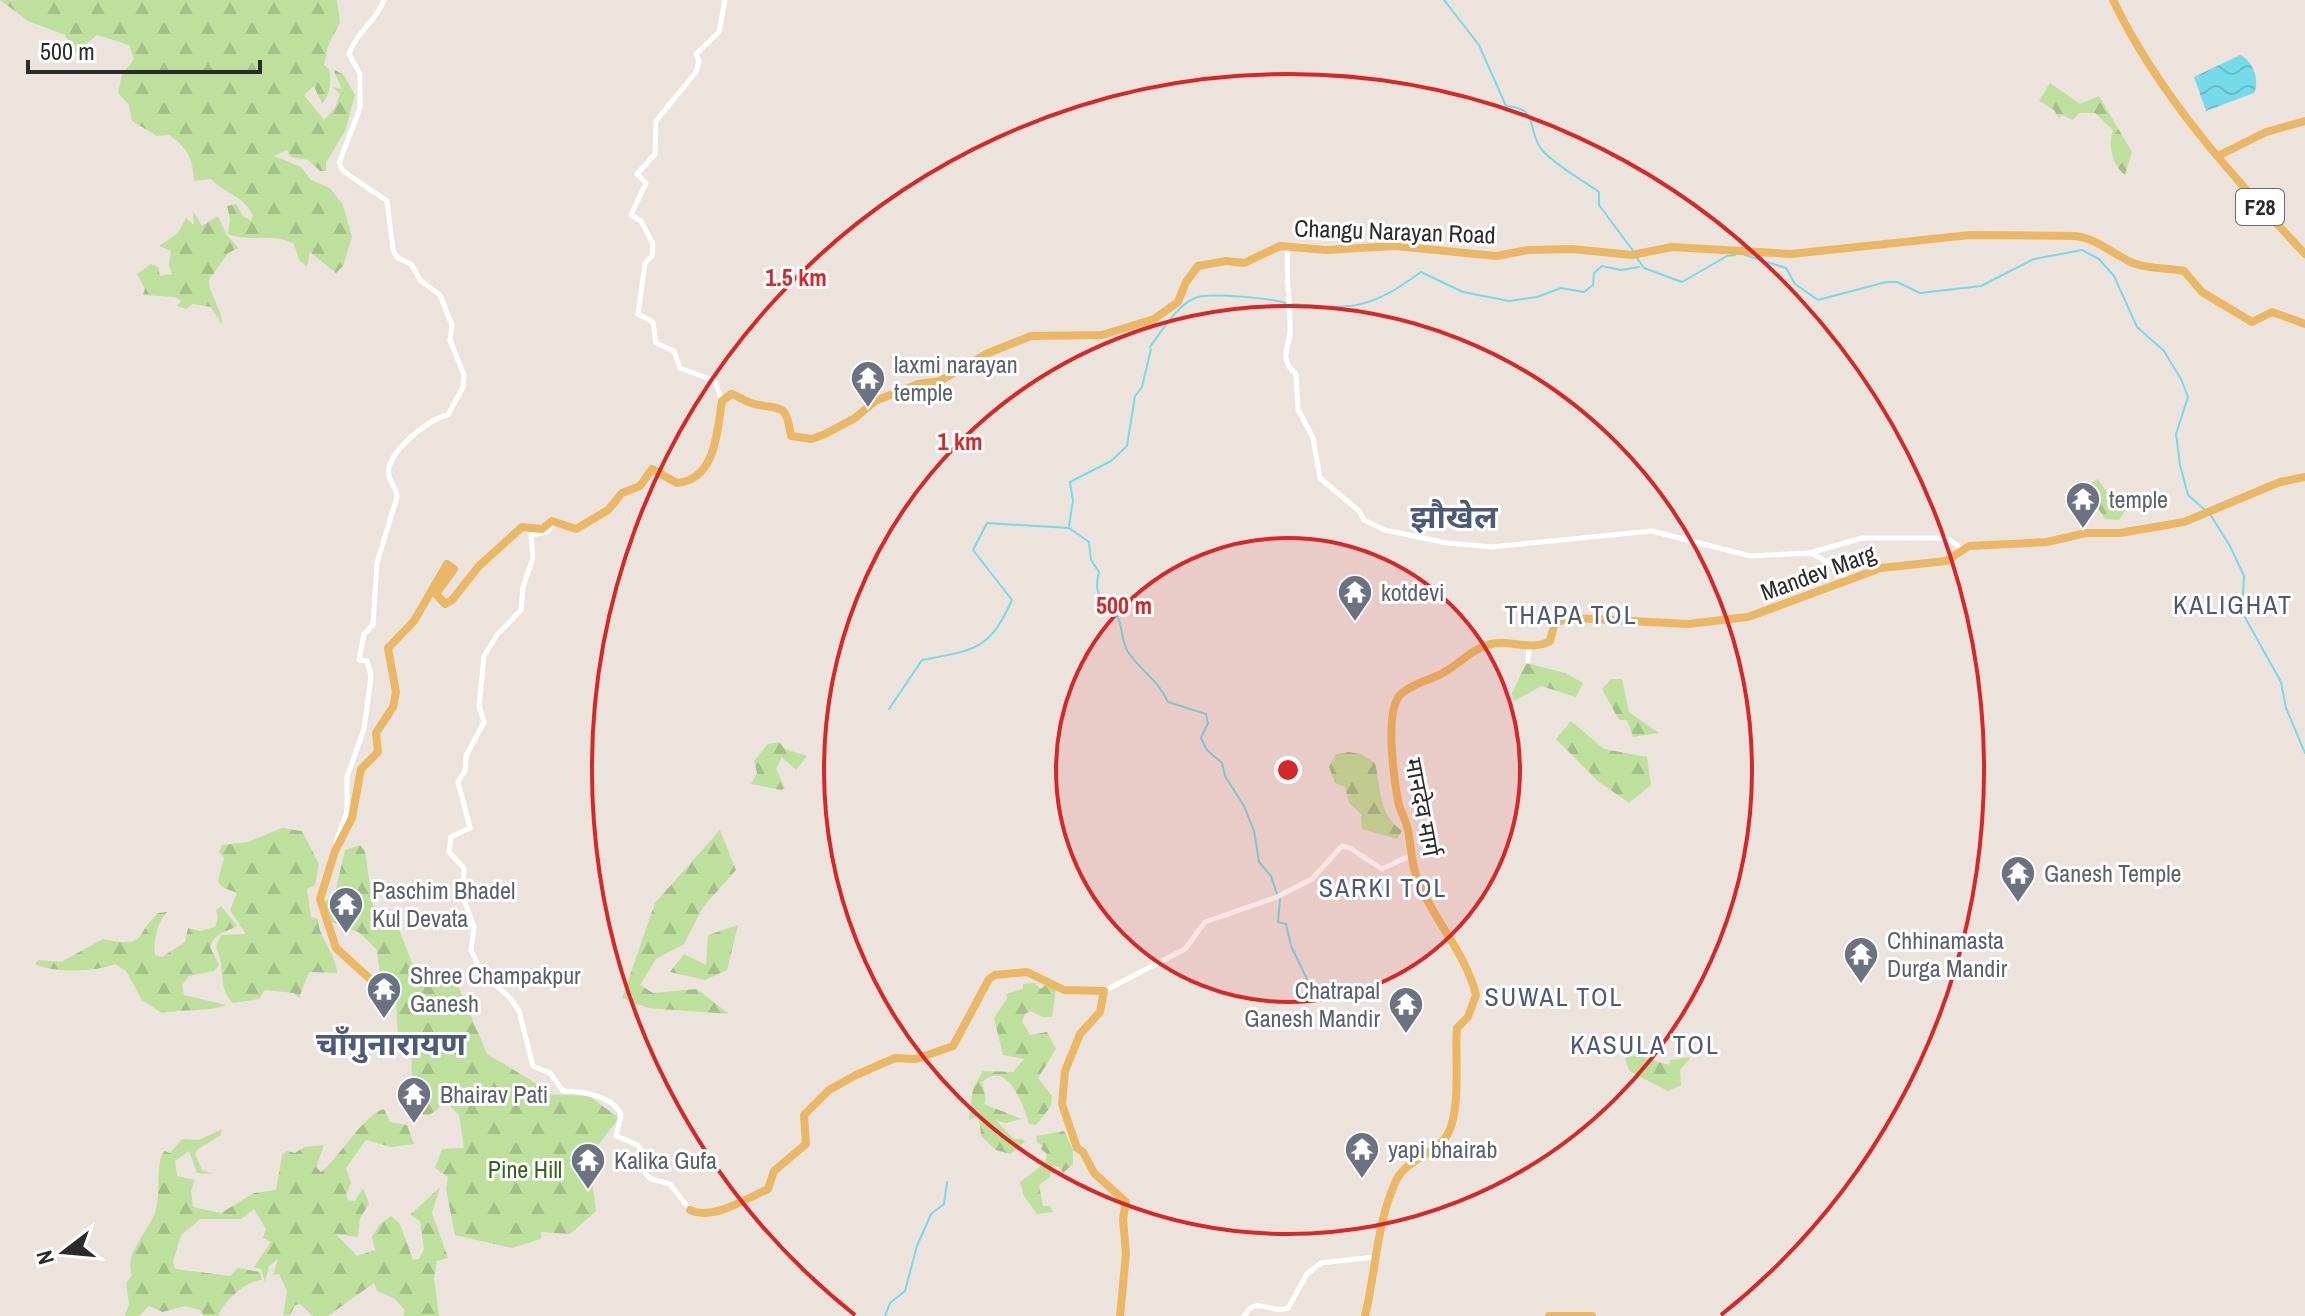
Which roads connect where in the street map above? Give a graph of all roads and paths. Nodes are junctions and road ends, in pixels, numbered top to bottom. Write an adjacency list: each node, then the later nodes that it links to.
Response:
1 (384, 0): 17 (street)
2 (725, 0): 9 (street)
3 (2113, 0): 5 (main road, F28)
4 (2305, 121): 5 (main road)
5 (2218, 156): 7 (main road, F28)
6 (1288, 246): 8 (main road, Changu Narayan Road); 9 (main road, Changu Narayan Road); 13 (street)
7 (2305, 254)
8 (2305, 324)
9 (722, 401): 11 (main road)
10 (2305, 477): 12 (main road, Mandev Marg)
11 (554, 522): 17 (main road); 21 (street)
12 (1961, 548): 13 (street); 14 (main road, Mandev Marg)
13 (1810, 553): 14 (street)
14 (1849, 580): 15 (main road, Mandev Marg)
15 (1529, 648): 16 (street); 18 (main road, मानदेव मार्ग)
16 (1528, 661)
17 (335, 851): 19 (main road)
18 (1409, 856): 20 (street); 22 (main road, मानदेव मार्ग)
19 (370, 979)
20 (1104, 991): 21 (main road); 23 (main road)
21 (690, 1210)
22 (1374, 1257): 24 (street); 25 (main road, मानदेव मार्ग)
23 (1120, 1316)
24 (1244, 1316)
25 (1365, 1316)
26 (1549, 1316): 27 (main road)
27 (1592, 1316)

